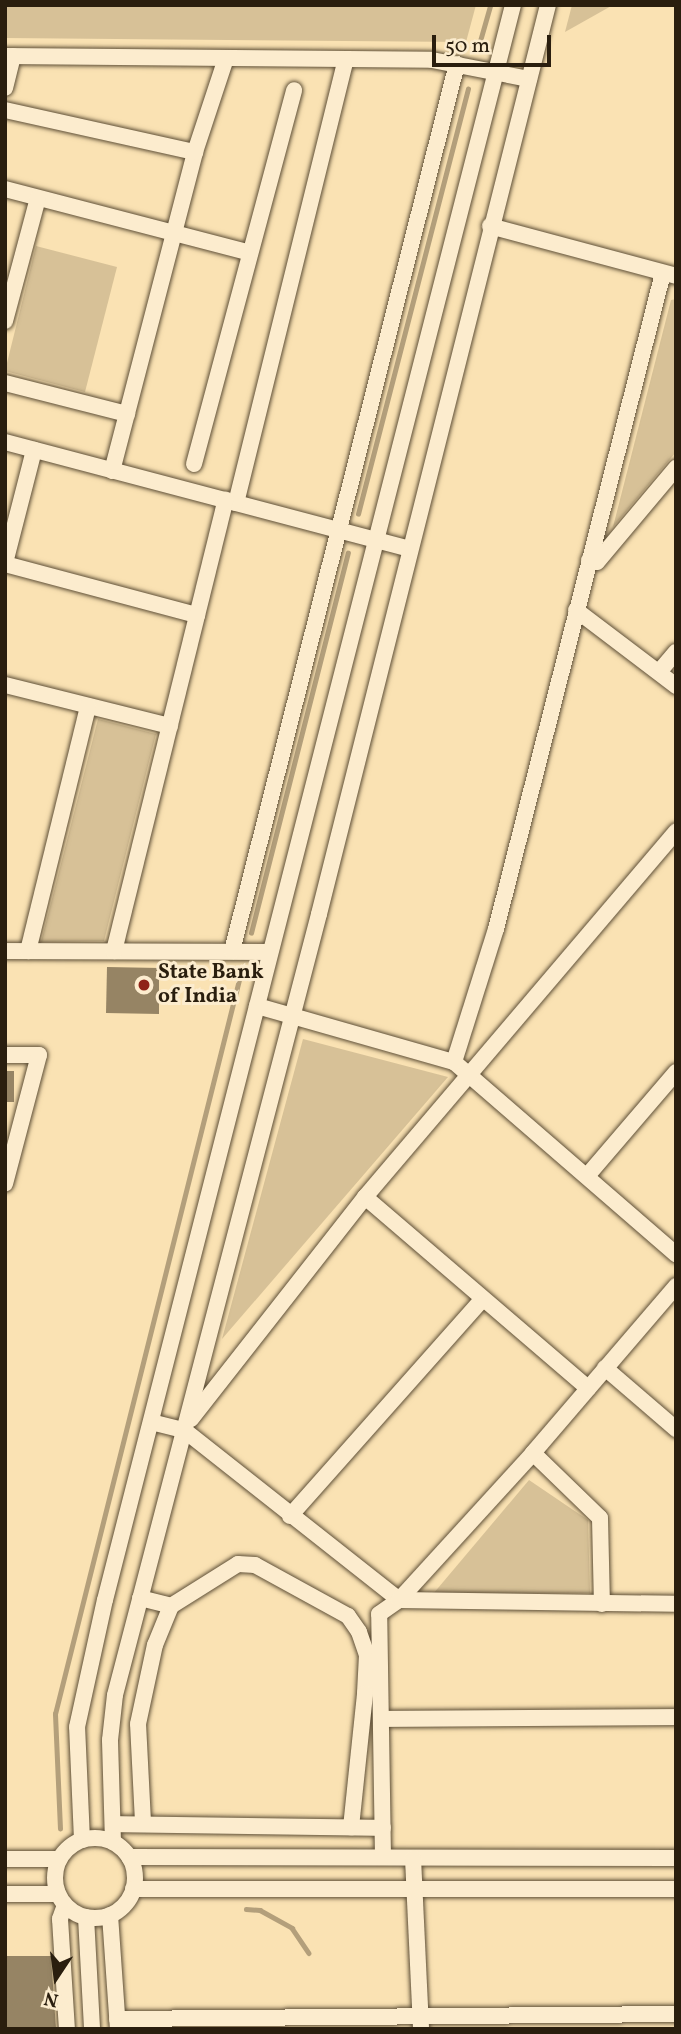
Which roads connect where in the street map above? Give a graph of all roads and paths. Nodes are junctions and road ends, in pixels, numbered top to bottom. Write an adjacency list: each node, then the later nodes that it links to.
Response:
1 (513, 5): 7 (street)
2 (548, 5): 8 (street)
3 (9, 56): 4 (street); 9 (street)
4 (226, 58): 5 (street); 12 (street)
5 (346, 60): 6 (street); 27 (street)
6 (457, 64): 7 (street); 28 (street)
7 (496, 70): 8 (street); 29 (street)
8 (529, 79): 15 (street)
9 (5, 88)
10 (294, 90): 17 (street)
11 (5, 110): 12 (street)
12 (195, 152): 16 (street)
13 (5, 189): 14 (street)
14 (38, 198): 16 (street); 19 (street)
15 (490, 226): 18 (street); 30 (street)
16 (174, 233): 17 (street); 21 (street)
17 (250, 253): 24 (street)
18 (670, 274): 31 (street)
19 (5, 321)
20 (5, 383): 21 (street)
21 (127, 414): 26 (street)
22 (5, 442): 23 (street)
23 (34, 450): 26 (street); 32 (street)
24 (194, 464)
25 (676, 468): 31 (street)
26 (112, 471): 27 (street)
27 (231, 502): 28 (street); 34 (street)
28 (337, 530): 29 (street); 45 (street)
29 (376, 540): 30 (street); 46 (street)
30 (410, 549): 48 (street)
31 (589, 560): 33 (street)
32 (5, 564): 34 (street)
33 (576, 610): 36 (street); 50 (street)
34 (197, 615): 40 (street)
35 (676, 652): 36 (street)
36 (659, 672): 38 (street)
37 (5, 685): 39 (street)
38 (676, 686)
39 (88, 706): 40 (street); 43 (street)
40 (170, 726): 44 (street)
41 (676, 832): 52 (street)
42 (5, 951): 43 (street)
43 (28, 951): 44 (street)
44 (114, 951): 45 (street)
45 (232, 951): 46 (street)
46 (270, 951): 47 (street)
47 (257, 1006): 48 (street); 62 (street)
48 (292, 1015): 50 (street); 64 (street)
49 (5, 1055): 53 (street)
50 (454, 1062): 52 (street)
51 (676, 1072): 54 (street)
52 (470, 1075): 54 (street); 56 (street)
53 (10, 1148): 55 (street)
54 (587, 1176): 57 (street)
55 (5, 1184)
56 (365, 1198): 59 (street); 64 (street)
57 (676, 1254)
58 (676, 1286): 60 (street)
59 (483, 1299): 61 (street); 66 (street)
60 (606, 1368): 61 (street); 63 (street)
61 (588, 1388): 65 (street)
62 (151, 1422): 64 (street); 78 (street)
63 (676, 1429)
64 (184, 1430): 66 (street); 67 (street)
65 (533, 1453): 68 (street); 69 (street)
66 (290, 1516): 68 (street)
67 (140, 1598): 71 (street); 75 (street)
68 (399, 1600): 69 (street); 73 (street)
69 (601, 1604): 70 (street)
70 (676, 1604)
71 (171, 1606): 74 (street); 76 (street)
72 (676, 1717): 73 (street)
73 (381, 1719): 77 (street)
74 (143, 1822): 75 (street); 76 (street)
75 (113, 1824): 79 (street)
76 (351, 1828): 77 (street)
77 (383, 1828): 81 (street)
78 (82, 1840): 79 (street); 85 (street)
79 (113, 1842): 80 (street)
80 (129, 1857): 81 (street); 86 (street)
81 (383, 1857): 82 (street)
82 (413, 1858): 83 (street); 87 (street)
83 (676, 1858)
84 (5, 1859): 85 (street)
85 (58, 1859): 90 (street)
86 (133, 1889): 87 (street); 91 (street)
87 (414, 1889): 88 (street); 95 (street)
88 (676, 1889)
89 (5, 1894): 90 (street)
90 (62, 1900): 92 (street); 98 (street)
91 (110, 1915): 92 (street); 96 (street)
92 (86, 1917): 99 (street)
93 (676, 2014): 94 (street)
94 (607, 2022): 95 (street)
95 (420, 2023): 97 (street)
96 (117, 2024): 97 (street)
97 (230, 2024)
98 (67, 2029)
99 (92, 2029)

